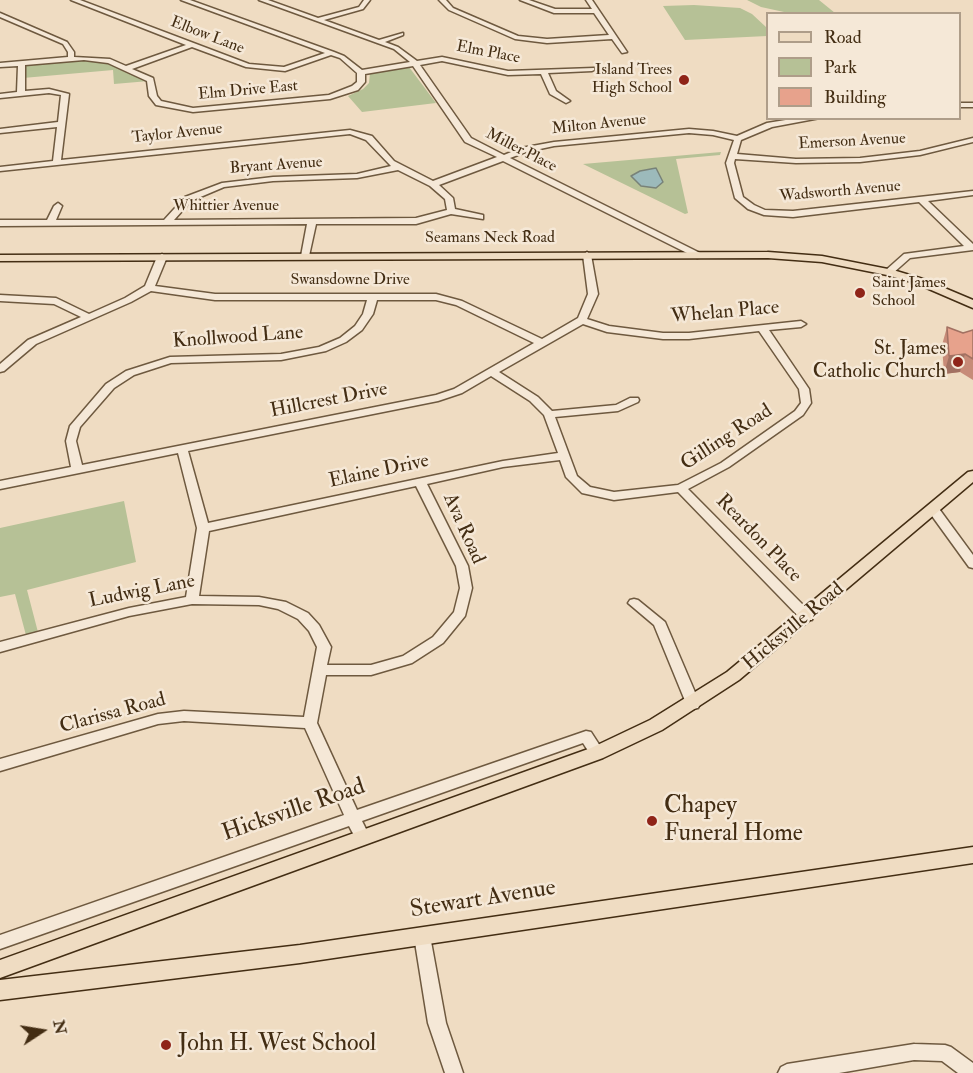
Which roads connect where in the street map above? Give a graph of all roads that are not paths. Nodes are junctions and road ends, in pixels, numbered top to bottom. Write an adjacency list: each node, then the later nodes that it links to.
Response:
1 (74, 0): 14 (street, Elbow Lane)
2 (184, 0): 16 (street)
3 (262, 0): 10 (street, Miller Place)
4 (367, 0): 10 (street)
5 (442, 0): 12 (street)
6 (523, 0): 8 (street)
7 (589, 0): 8 (street)
8 (596, 11): 12 (street)
9 (0, 15): 17 (street)
10 (319, 19): 13 (street, Miller Place)
11 (401, 34): 13 (street)
12 (614, 37): 15 (street)
13 (381, 41): 19 (street, Miller Place)
14 (192, 45): 16 (street, Elbow Lane); 21 (street)
15 (624, 52)
16 (332, 53): 23 (street)
17 (70, 59): 18 (street, Elm Drive East); 21 (street, Elm Drive East)
18 (22, 63): 20 (street, Elm Drive East); 25 (street)
19 (415, 63): 23 (street, Elm Place); 24 (street, Elm Place); 34 (street, Miller Place)
20 (0, 65)
21 (128, 68): 23 (street, Elm Drive East)
22 (592, 69): 24 (street, Elm Place)
23 (361, 72)
24 (544, 73): 27 (street)
25 (21, 94): 26 (street); 29 (street)
26 (0, 96)
27 (567, 101)
28 (804, 120): 31 (street)
29 (63, 124): 30 (street); 35 (street)
30 (0, 131)
31 (738, 139): 33 (street); 34 (street, Milton Avenue)
32 (973, 140): 33 (street, Emerson Avenue)
33 (731, 156): 40 (street, Wadsworth Avenue)
34 (502, 158): 38 (street, Milton Avenue); 50 (street, Miller Place)
35 (57, 162): 36 (street, Taylor Avenue); 37 (street, Taylor Avenue)
36 (400, 167): 38 (street); 46 (street, Bryant Avenue)
37 (0, 169)
38 (433, 184): 42 (street)
39 (973, 193): 40 (street, Wadsworth Avenue)
40 (922, 200): 48 (street)
41 (58, 206): 45 (street)
42 (451, 211): 43 (street); 44 (street, Whittier Avenue)
43 (480, 217)
44 (312, 221): 46 (street, Whittier Avenue); 51 (street)
45 (51, 222): 46 (street, Whittier Avenue); 47 (street, Whittier Avenue)
46 (167, 222)
47 (0, 223)
48 (972, 247): 54 (street)
49 (587, 255): 50 (main road, Seamans Neck Road); 51 (main road, Seamans Neck Road); 60 (street)
50 (697, 255): 54 (main road, Seamans Neck Road)
51 (305, 256): 52 (main road, Seamans Neck Road)
52 (162, 257): 53 (main road, Seamans Neck Road); 55 (street)
53 (0, 258)
54 (889, 272): 58 (main road, Seamans Neck Road)
55 (149, 288): 56 (street, Swansdowne Drive); 59 (street)
56 (373, 296): 63 (street, Swansdowne Drive); 70 (street, Knollwood Lane)
57 (0, 298): 59 (street)
58 (973, 304)
59 (88, 317): 64 (street)
60 (582, 320): 62 (street, Whelan Place); 63 (street, Hillcrest Drive)
61 (801, 324): 62 (street, Whelan Place)
62 (762, 328): 74 (street, Gilling Road)
63 (542, 343): 65 (street, Hillcrest Drive)
64 (0, 369)
65 (493, 373): 67 (street); 68 (street, Hillcrest Drive)
66 (634, 400): 67 (street)
67 (549, 414): 69 (street, Gilling Road)
68 (182, 449): 70 (street, Hillcrest Drive); 76 (street)
69 (563, 456): 72 (street, Elaine Drive); 74 (street, Gilling Road)
70 (77, 470): 73 (street, Hillcrest Drive)
71 (973, 475): 75 (main road, Hicksville Road)
72 (420, 482): 76 (street, Elaine Drive); 82 (street, Ava Road)
73 (0, 484)
74 (681, 488): 80 (street, Reardon Place)
75 (933, 509): 77 (street); 80 (main road, Hicksville Road)
76 (203, 528): 78 (street)
77 (973, 564)
78 (192, 600): 81 (street, Ludwig Lane); 82 (street, Ludwig Lane)
79 (634, 603): 83 (street)
80 (807, 617): 83 (main road, Hicksville Road)
81 (0, 647)
82 (320, 670): 84 (street, Ludwig Lane)
83 (693, 704): 85 (main road, Hicksville Road)
84 (310, 723): 86 (street, Clarissa Road); 87 (street)
85 (597, 753): 87 (street, Hicksville Road); 88 (main road, Hicksville Road)
86 (0, 765)
87 (352, 818): 88 (street); 91 (street, Hicksville Road)
88 (362, 837): 92 (main road, Hicksville Road)
89 (973, 855): 90 (main road, Stewart Avenue)
90 (422, 936): 93 (main road, Stewart Avenue); 95 (street)
91 (0, 942)
92 (0, 969)
93 (0, 990)
94 (966, 1067): 96 (street)
95 (454, 1073)
96 (787, 1073)

